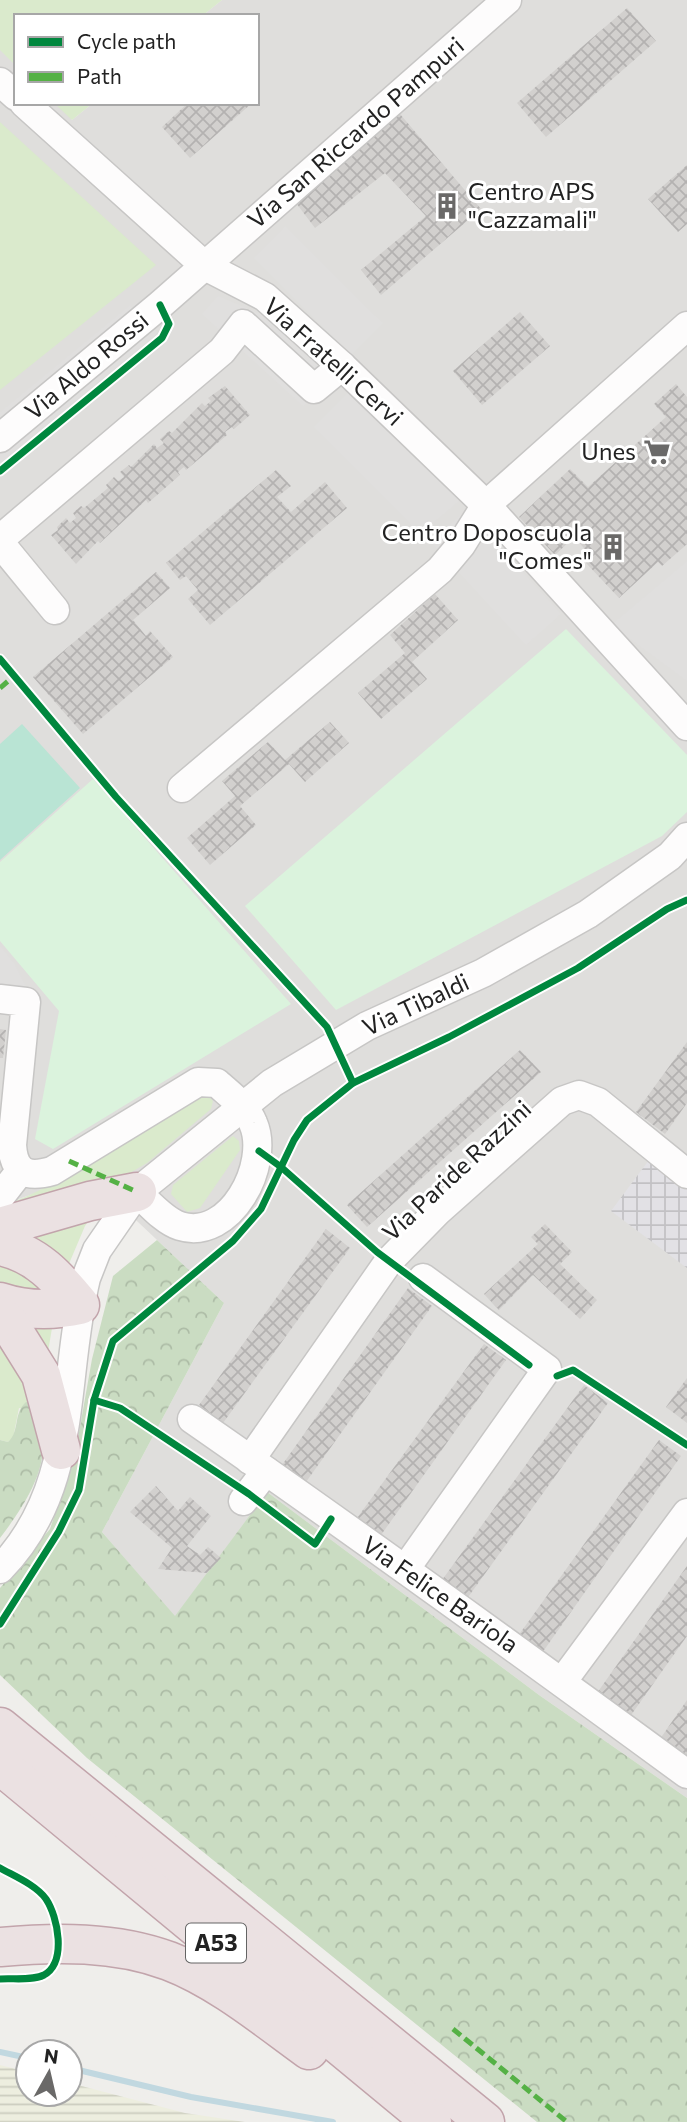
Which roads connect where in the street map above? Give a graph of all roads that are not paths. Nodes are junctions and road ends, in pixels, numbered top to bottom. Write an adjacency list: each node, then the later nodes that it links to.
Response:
1 (507, 0): 5 (street, Via San Riccardo Pampuri)
2 (0, 82): 3 (street)
3 (14, 94)
4 (26, 105): 5 (street, Via Fratelli Cervi)
5 (205, 266): 7 (street, Via Fratelli Cervi); 8 (street, Via Aldo Rossi)
6 (687, 326): 9 (street)
7 (342, 366): 9 (street, Via Fratelli Cervi); 10 (street)
8 (0, 438)
9 (486, 505): 12 (street, Via Fratelli Cervi); 15 (street)
10 (0, 541): 11 (street)
11 (55, 610)
12 (618, 648): 13 (street, Via Fratelli Cervi); 14 (street, Via Fratelli Cervi)
13 (687, 701)
14 (687, 726)
15 (182, 788)
16 (682, 848): 18 (street, Via Tibaldi)
17 (0, 999): 19 (street)
18 (242, 1106): 19 (street); 21 (street, Via Tibaldi); 21 (street)
19 (21, 1170): 22 (street)
20 (687, 1174): 31 (street, Via Paride Razzini)
21 (137, 1192): 23 (highway); 27 (street, Via Tibaldi)
22 (0, 1197)
23 (0, 1227)
24 (0, 1246): 27 (highway)
25 (423, 1278): 34 (street)
26 (0, 1302): 27 (highway)
27 (80, 1305): 30 (street, Via Tibaldi)
28 (0, 1315): 30 (highway)
29 (192, 1419): 31 (street, Via Felice Bariola)
30 (61, 1450): 35 (street, Via Tibaldi)
31 (258, 1465): 32 (street, Via Paride Razzini); 34 (street, Via Felice Bariola)
32 (243, 1501)
33 (687, 1513): 36 (street)
34 (406, 1568): 36 (street, Via Felice Bariola)
35 (0, 1569)
36 (562, 1682): 41 (street, Via Felice Bariola)
37 (0, 1712): 40 (highway)
38 (0, 1727): 40 (highway, A53)
39 (0, 1765): 44 (highway, A53)
40 (61, 1773): 45 (highway, A53)
41 (687, 1774)
42 (0, 1947): 43 (highway)
43 (412, 2122)
44 (432, 2122)
45 (485, 2122)

